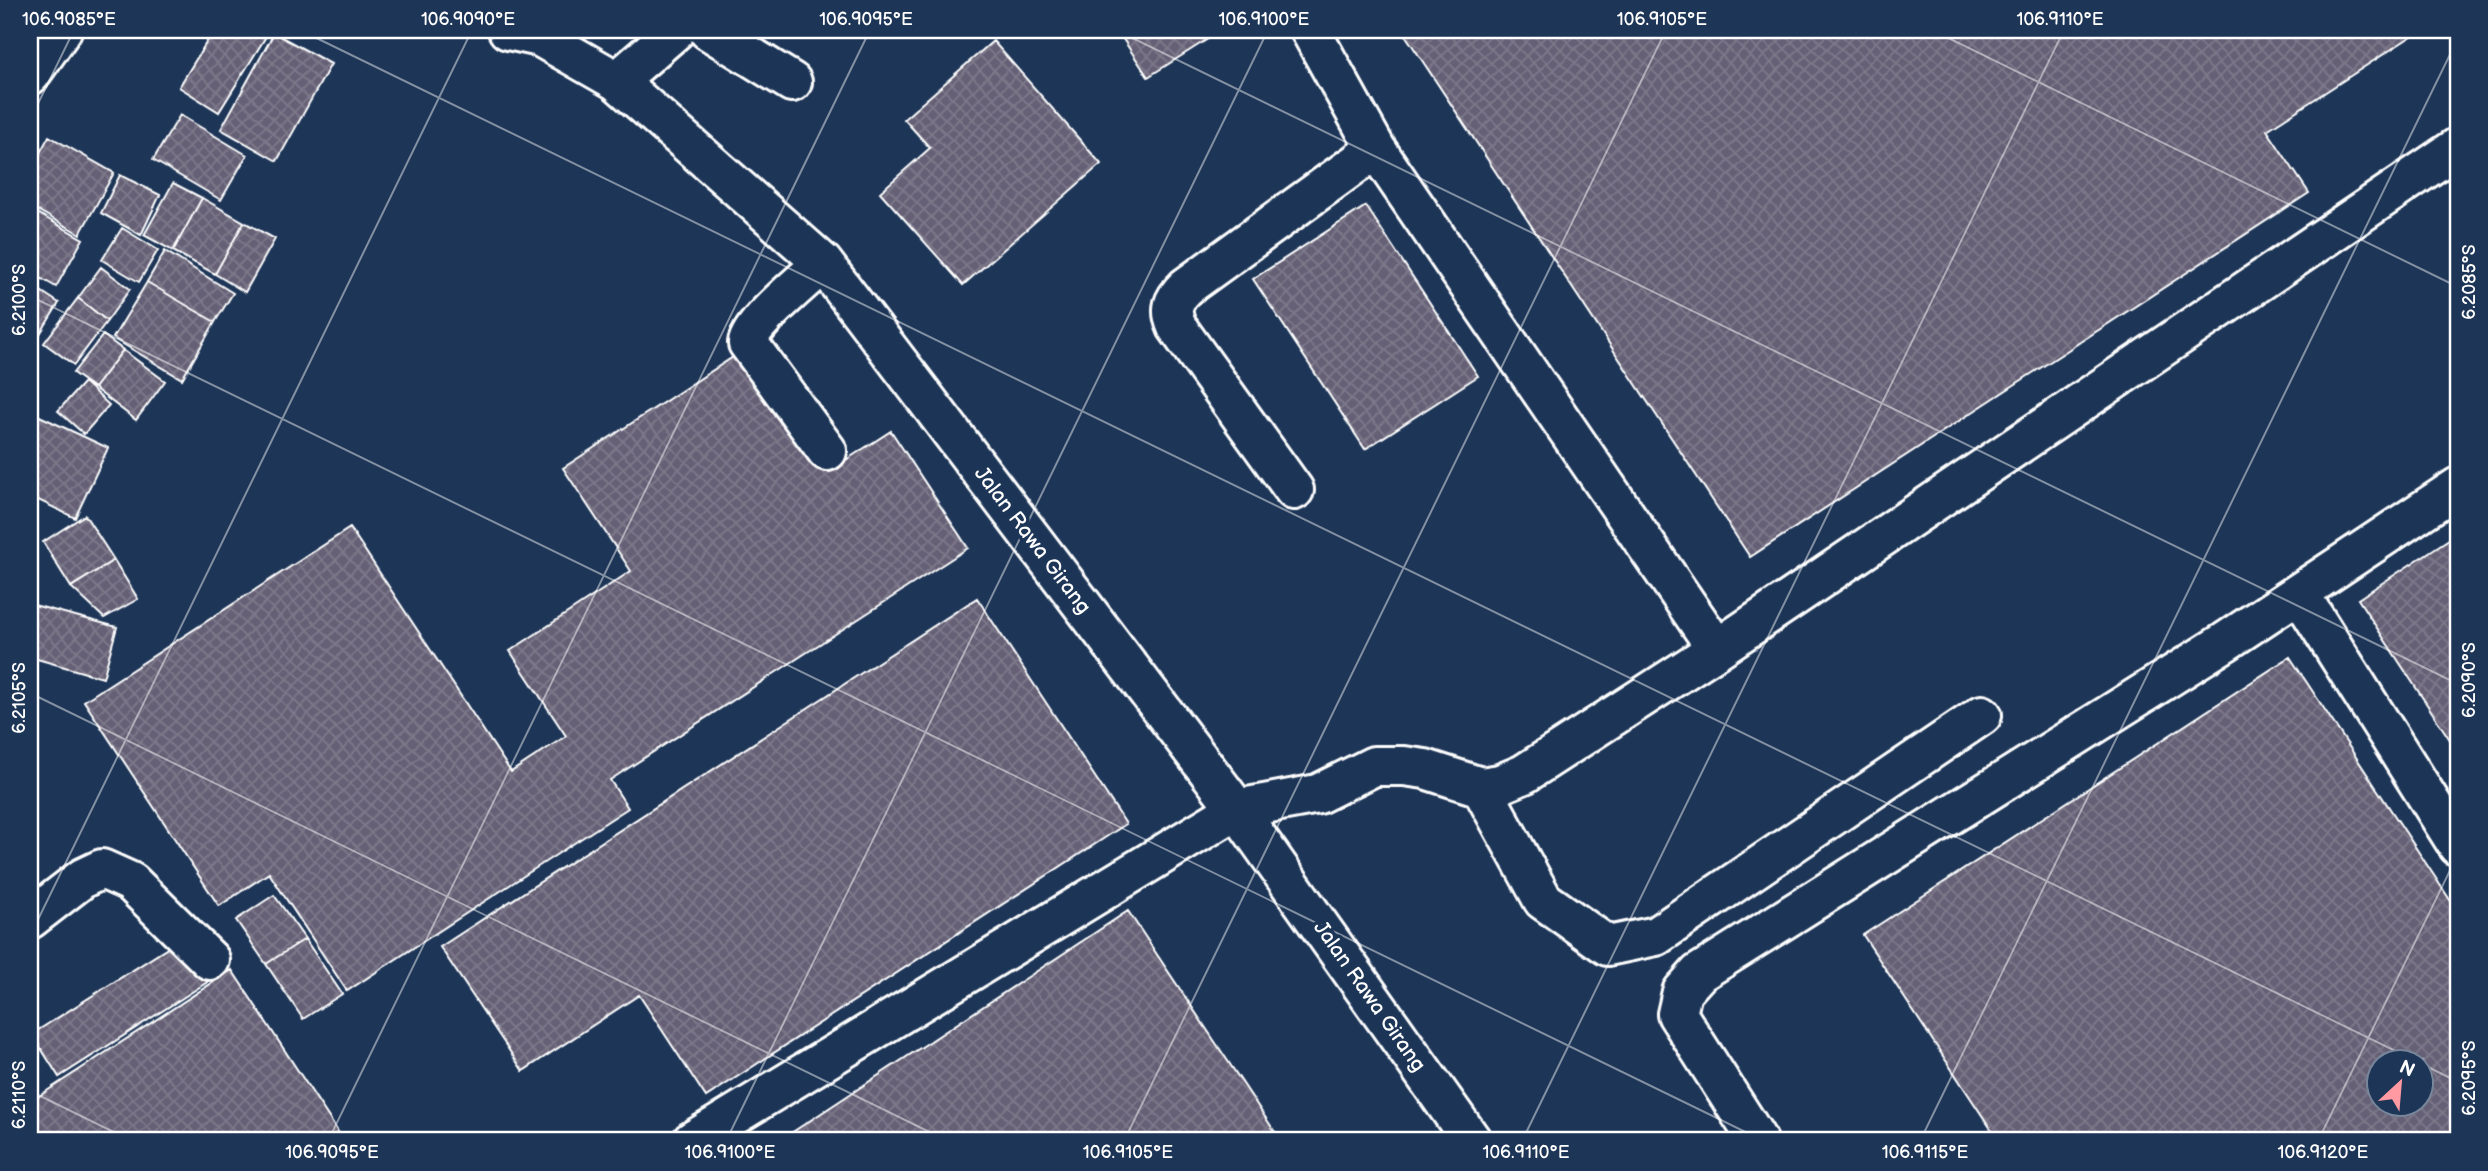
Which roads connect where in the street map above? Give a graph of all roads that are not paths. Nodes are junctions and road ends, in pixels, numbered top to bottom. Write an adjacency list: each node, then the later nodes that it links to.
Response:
1 (62, 30): 6 (street)
2 (508, 30): 7 (street, Jalan Rawa Girang)
3 (677, 30): 7 (street)
4 (708, 30): 8 (street)
5 (1310, 30): 10 (street)
6 (30, 75)
7 (617, 80): 11 (street, Jalan Rawa Girang)
8 (792, 82)
9 (2458, 147): 16 (street)
10 (1376, 149): 14 (street); 16 (street)
11 (823, 263): 12 (street); 19 (street, Jalan Rawa Girang)
12 (827, 451)
13 (2458, 486): 15 (street)
14 (1294, 489)
15 (2299, 593): 20 (street); 25 (street)
16 (1717, 649): 18 (street)
17 (1982, 715): 18 (street)
18 (1481, 787): 19 (street)
19 (1237, 809): 23 (street); 24 (street, Jalan Rawa Girang)
20 (2458, 846)
21 (30, 919): 22 (street)
22 (210, 960)
23 (692, 1141)
24 (1472, 1141)
25 (1758, 1141)

